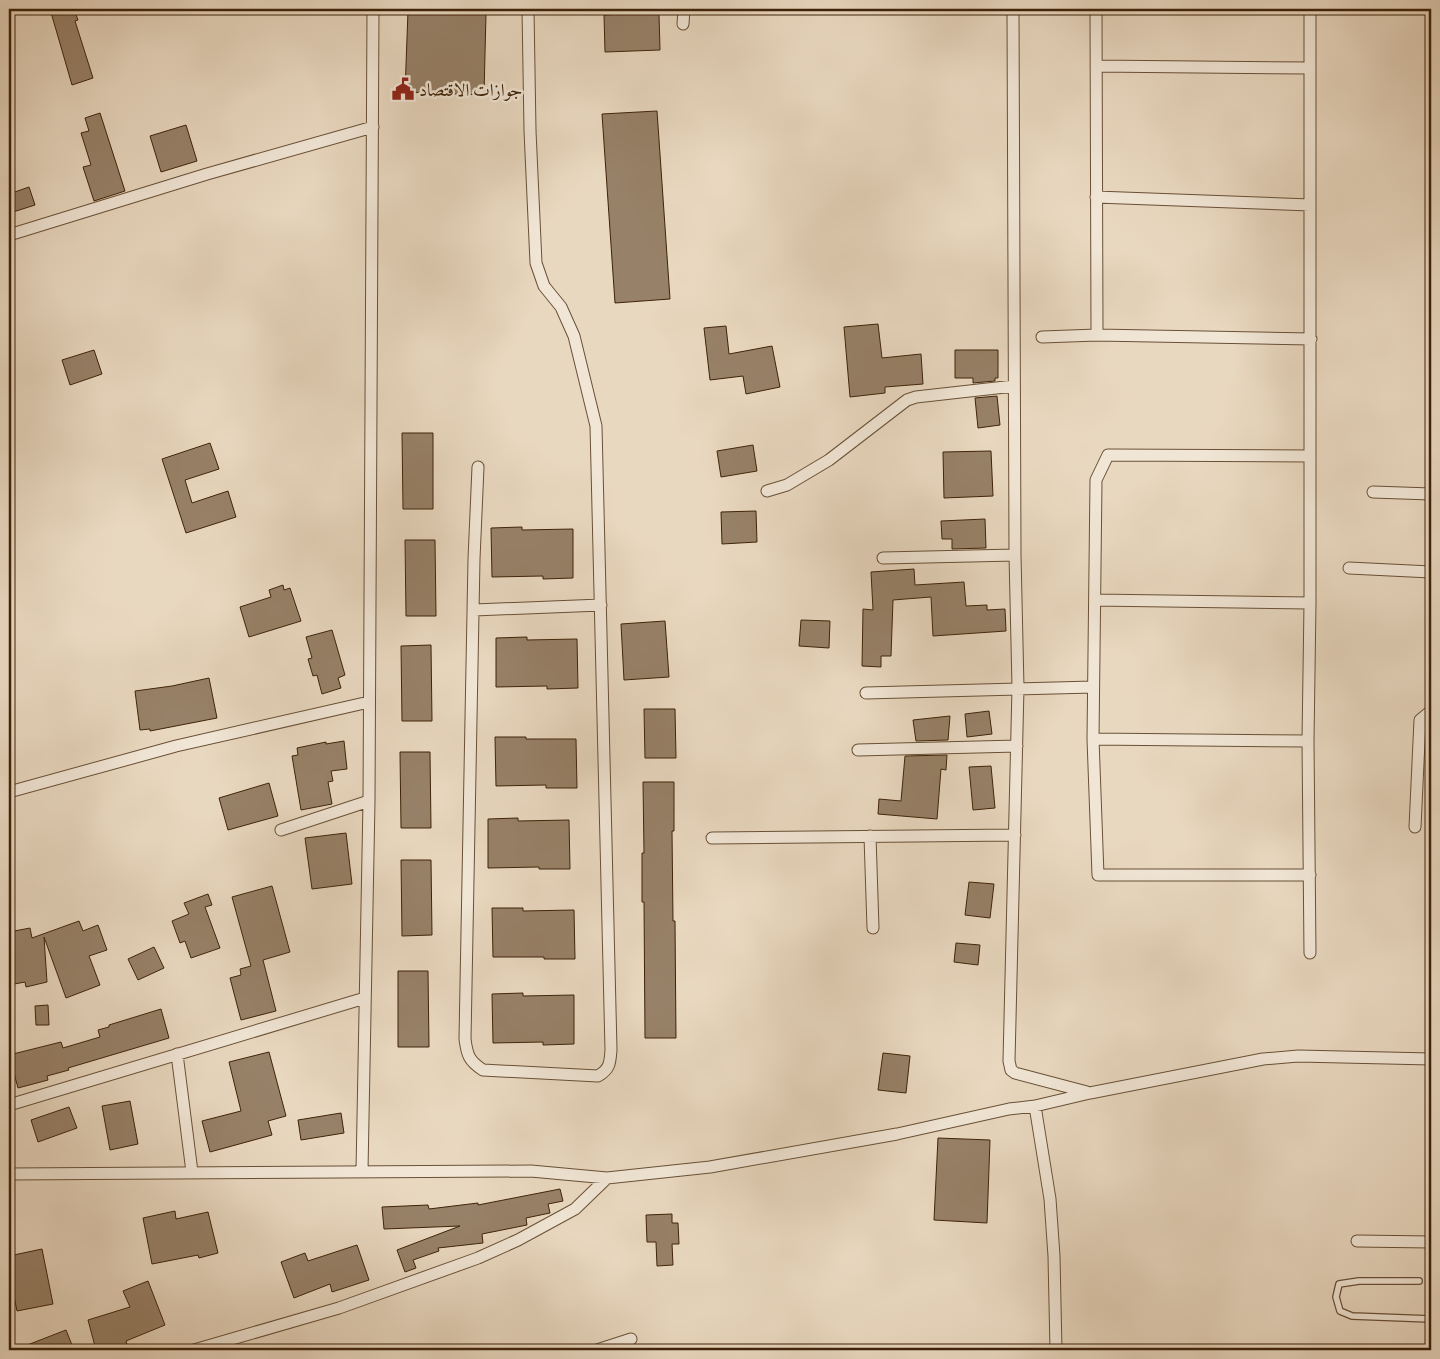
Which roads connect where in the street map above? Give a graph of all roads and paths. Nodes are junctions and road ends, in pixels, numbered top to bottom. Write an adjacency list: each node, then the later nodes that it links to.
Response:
1 (373, 9): 10 (street)
2 (528, 9): 29 (street)
3 (684, 9): 7 (street)
4 (1013, 9): 17 (street)
5 (1096, 9): 8 (street)
6 (1310, 9): 9 (street)
7 (683, 24)
8 (1096, 66): 9 (street); 11 (street)
9 (1310, 68): 12 (street)
10 (373, 127): 13 (street); 34 (street)
11 (1096, 197): 12 (street); 14 (street)
12 (1310, 205): 16 (street)
13 (9, 236)
14 (1097, 335): 15 (street); 16 (street)
15 (1042, 337)
16 (1311, 339): 18 (street)
17 (1014, 386): 20 (street); 23 (street)
18 (1310, 456): 27 (street); 28 (street)
19 (478, 467): 30 (street)
20 (767, 491)
21 (1373, 492): 22 (street)
22 (1431, 494)
23 (1015, 555): 24 (street); 31 (street)
24 (883, 558)
25 (1349, 568): 26 (street)
26 (1431, 572)
27 (1094, 600): 28 (street); 32 (street)
28 (1310, 603): 37 (street)
29 (601, 605): 30 (street); 30 (street)
30 (474, 610)
31 (1018, 688): 32 (street); 33 (street); 38 (street)
32 (1093, 688): 36 (street)
33 (866, 693)
34 (369, 702): 40 (street); 41 (street)
35 (1431, 711): 42 (street)
36 (1092, 739): 37 (street); 47 (street)
37 (1308, 741): 47 (street)
38 (1016, 746): 39 (street); 44 (street)
39 (858, 750)
40 (9, 792)
41 (369, 801): 43 (street); 50 (street)
42 (1415, 826)
43 (282, 830)
44 (1014, 835): 45 (street); 53 (street)
45 (870, 836): 46 (street); 48 (street)
46 (712, 838)
47 (1310, 875): 49 (street)
48 (873, 928)
49 (1310, 953)
50 (365, 998): 51 (street); 56 (street)
51 (177, 1054): 54 (street); 57 (street)
52 (1431, 1060): 53 (street)
53 (1090, 1093): 55 (street)
54 (9, 1105)
55 (1036, 1106): 59 (street); 67 (street)
56 (362, 1171): 57 (street); 59 (street)
57 (192, 1172): 58 (street)
58 (9, 1174)
59 (607, 1178): 65 (street)
60 (1357, 1241): 61 (street)
61 (1431, 1242)
62 (1420, 1281): 63 (lane)
63 (1431, 1319)
64 (631, 1339): 66 (street)
65 (194, 1350)
66 (597, 1350)
67 (1056, 1350)

